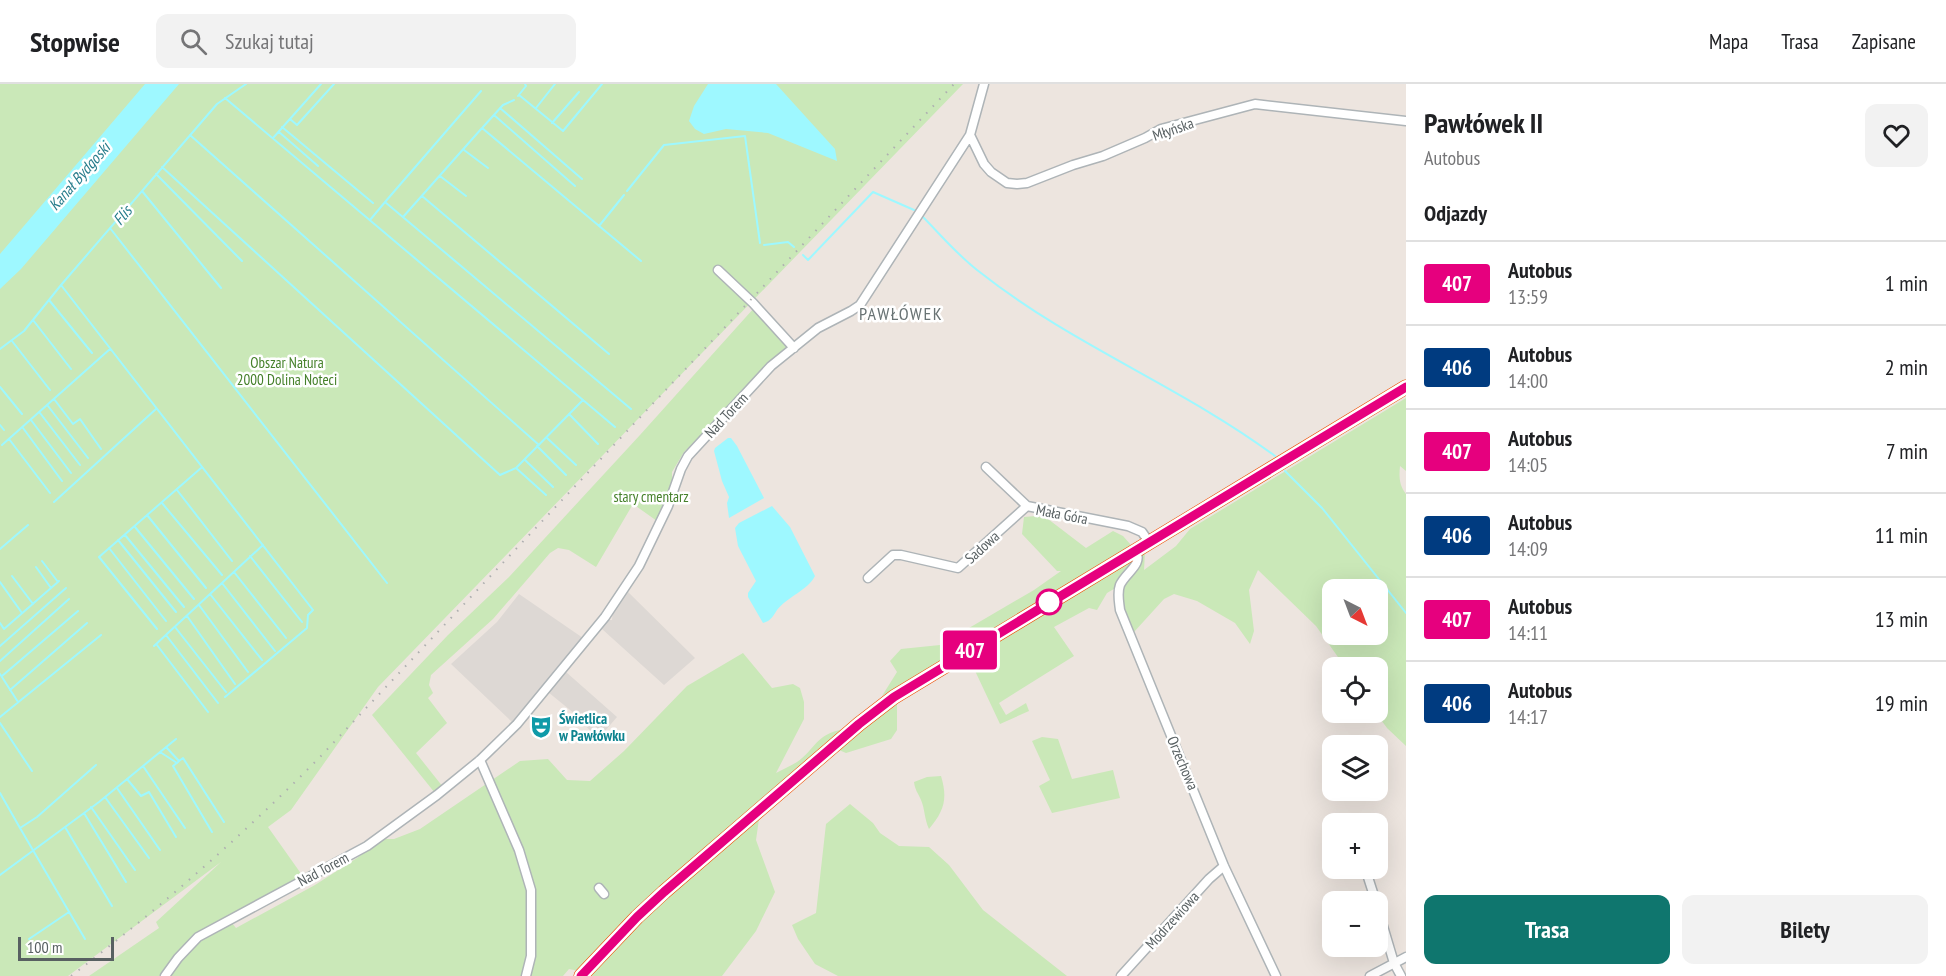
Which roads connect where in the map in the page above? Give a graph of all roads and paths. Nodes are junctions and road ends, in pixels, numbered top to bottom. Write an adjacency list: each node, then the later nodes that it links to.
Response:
1 (983, 85): 3 (street, Nad Torem)
2 (1406, 121): 3 (street, Młyńska)
3 (970, 135): 5 (street, Nad Torem)
4 (718, 270): 5 (street)
5 (794, 348): 12 (street, Nad Torem)
6 (1406, 387): 9 (highway)
7 (986, 467): 8 (street, Mała Góra)
8 (1027, 507): 9 (street, Mała Góra); 11 (street, Sadowa)
9 (1149, 542): 10 (highway)
10 (1136, 550): 13 (street, Orzechowa); 19 (highway)
11 (868, 578)
12 (480, 760): 17 (street, Nad Torem); 18 (street)
13 (1224, 866): 20 (street, Modrzewiowa); 21 (street, Orzechowa)
14 (1388, 943): 16 (street)
15 (1406, 957): 16 (street)
16 (1394, 963): 22 (street); 23 (street)
17 (165, 976)
18 (526, 976)
19 (581, 976)
20 (1121, 976)
21 (1276, 976)
22 (1370, 976)
23 (1401, 976)

